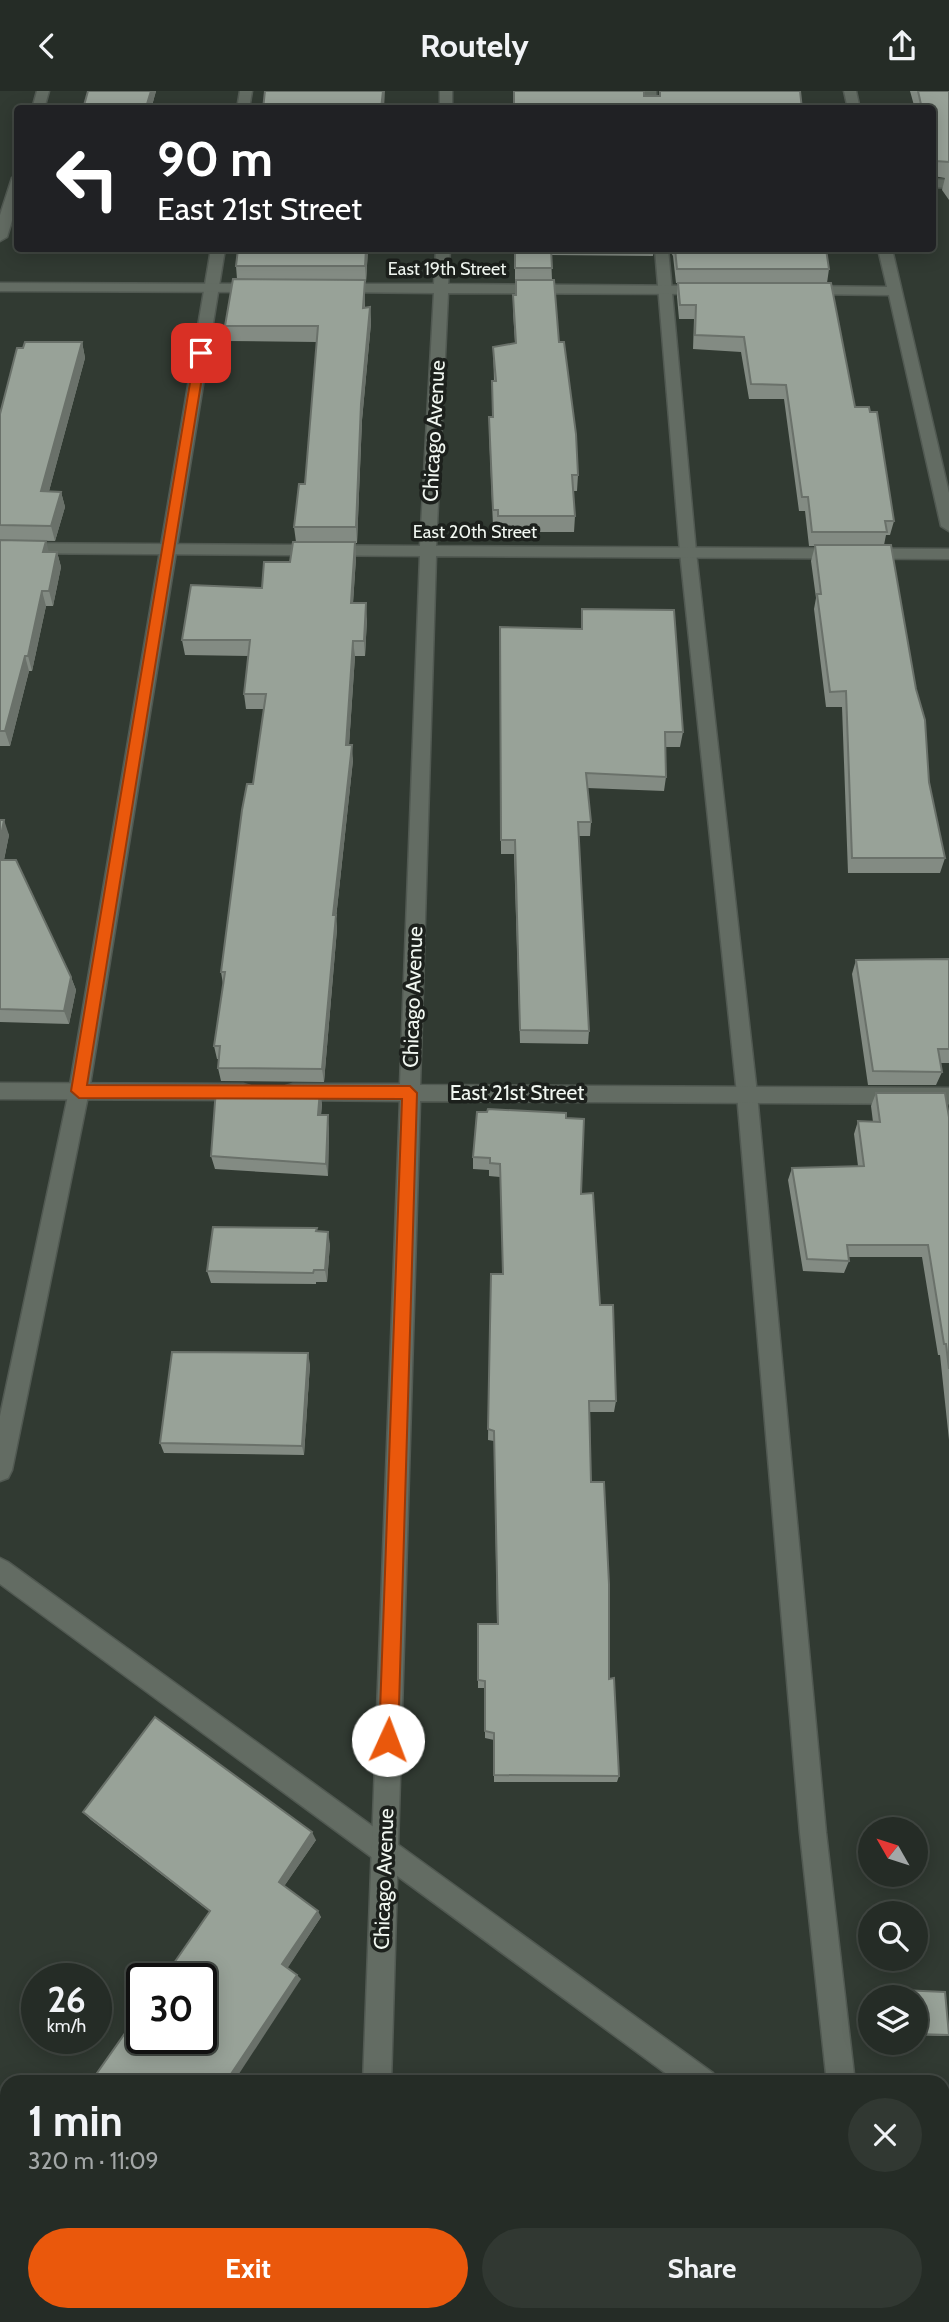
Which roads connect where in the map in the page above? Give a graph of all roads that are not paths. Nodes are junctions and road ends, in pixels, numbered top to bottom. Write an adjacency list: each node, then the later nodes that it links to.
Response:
1 (14, 191): 2 (street)
2 (0, 237)
3 (217, 252): 8 (street)
4 (443, 252): 11 (street, Chicago Avenue)
5 (661, 252): 12 (street)
6 (886, 252): 15 (street)
7 (0, 287): 8 (street)
8 (211, 288): 9 (street); 18 (street)
9 (278, 288)
10 (318, 288): 11 (street, East 19th Street)
11 (442, 288): 12 (street, East 19th Street); 19 (street, Chicago Avenue)
12 (664, 289): 13 (street, East 19th Street); 20 (street)
13 (718, 290)
14 (786, 290): 15 (street)
15 (894, 291): 16 (street)
16 (949, 526)
17 (0, 548): 18 (street, East 20th Street)
18 (169, 549): 19 (street, East 20th Street); 23 (street)
19 (428, 551): 20 (street, East 20th Street); 24 (street, Chicago Avenue)
20 (688, 552): 21 (street, East 20th Street); 25 (street)
21 (949, 554)
22 (0, 1091): 23 (street, East 21st Street)
23 (79, 1091): 24 (street, East 21st Street); 27 (street)
24 (410, 1093): 25 (street, East 21st Street); 29 (street, Chicago Avenue)
25 (747, 1094): 26 (street, East 21st Street); 32 (street)
26 (949, 1096)
27 (0, 1470)
28 (0, 1570): 29 (street)
29 (385, 1848): 30 (street, Chicago Avenue); 31 (street)
30 (377, 2075)
31 (693, 2075)
32 (840, 2075)

